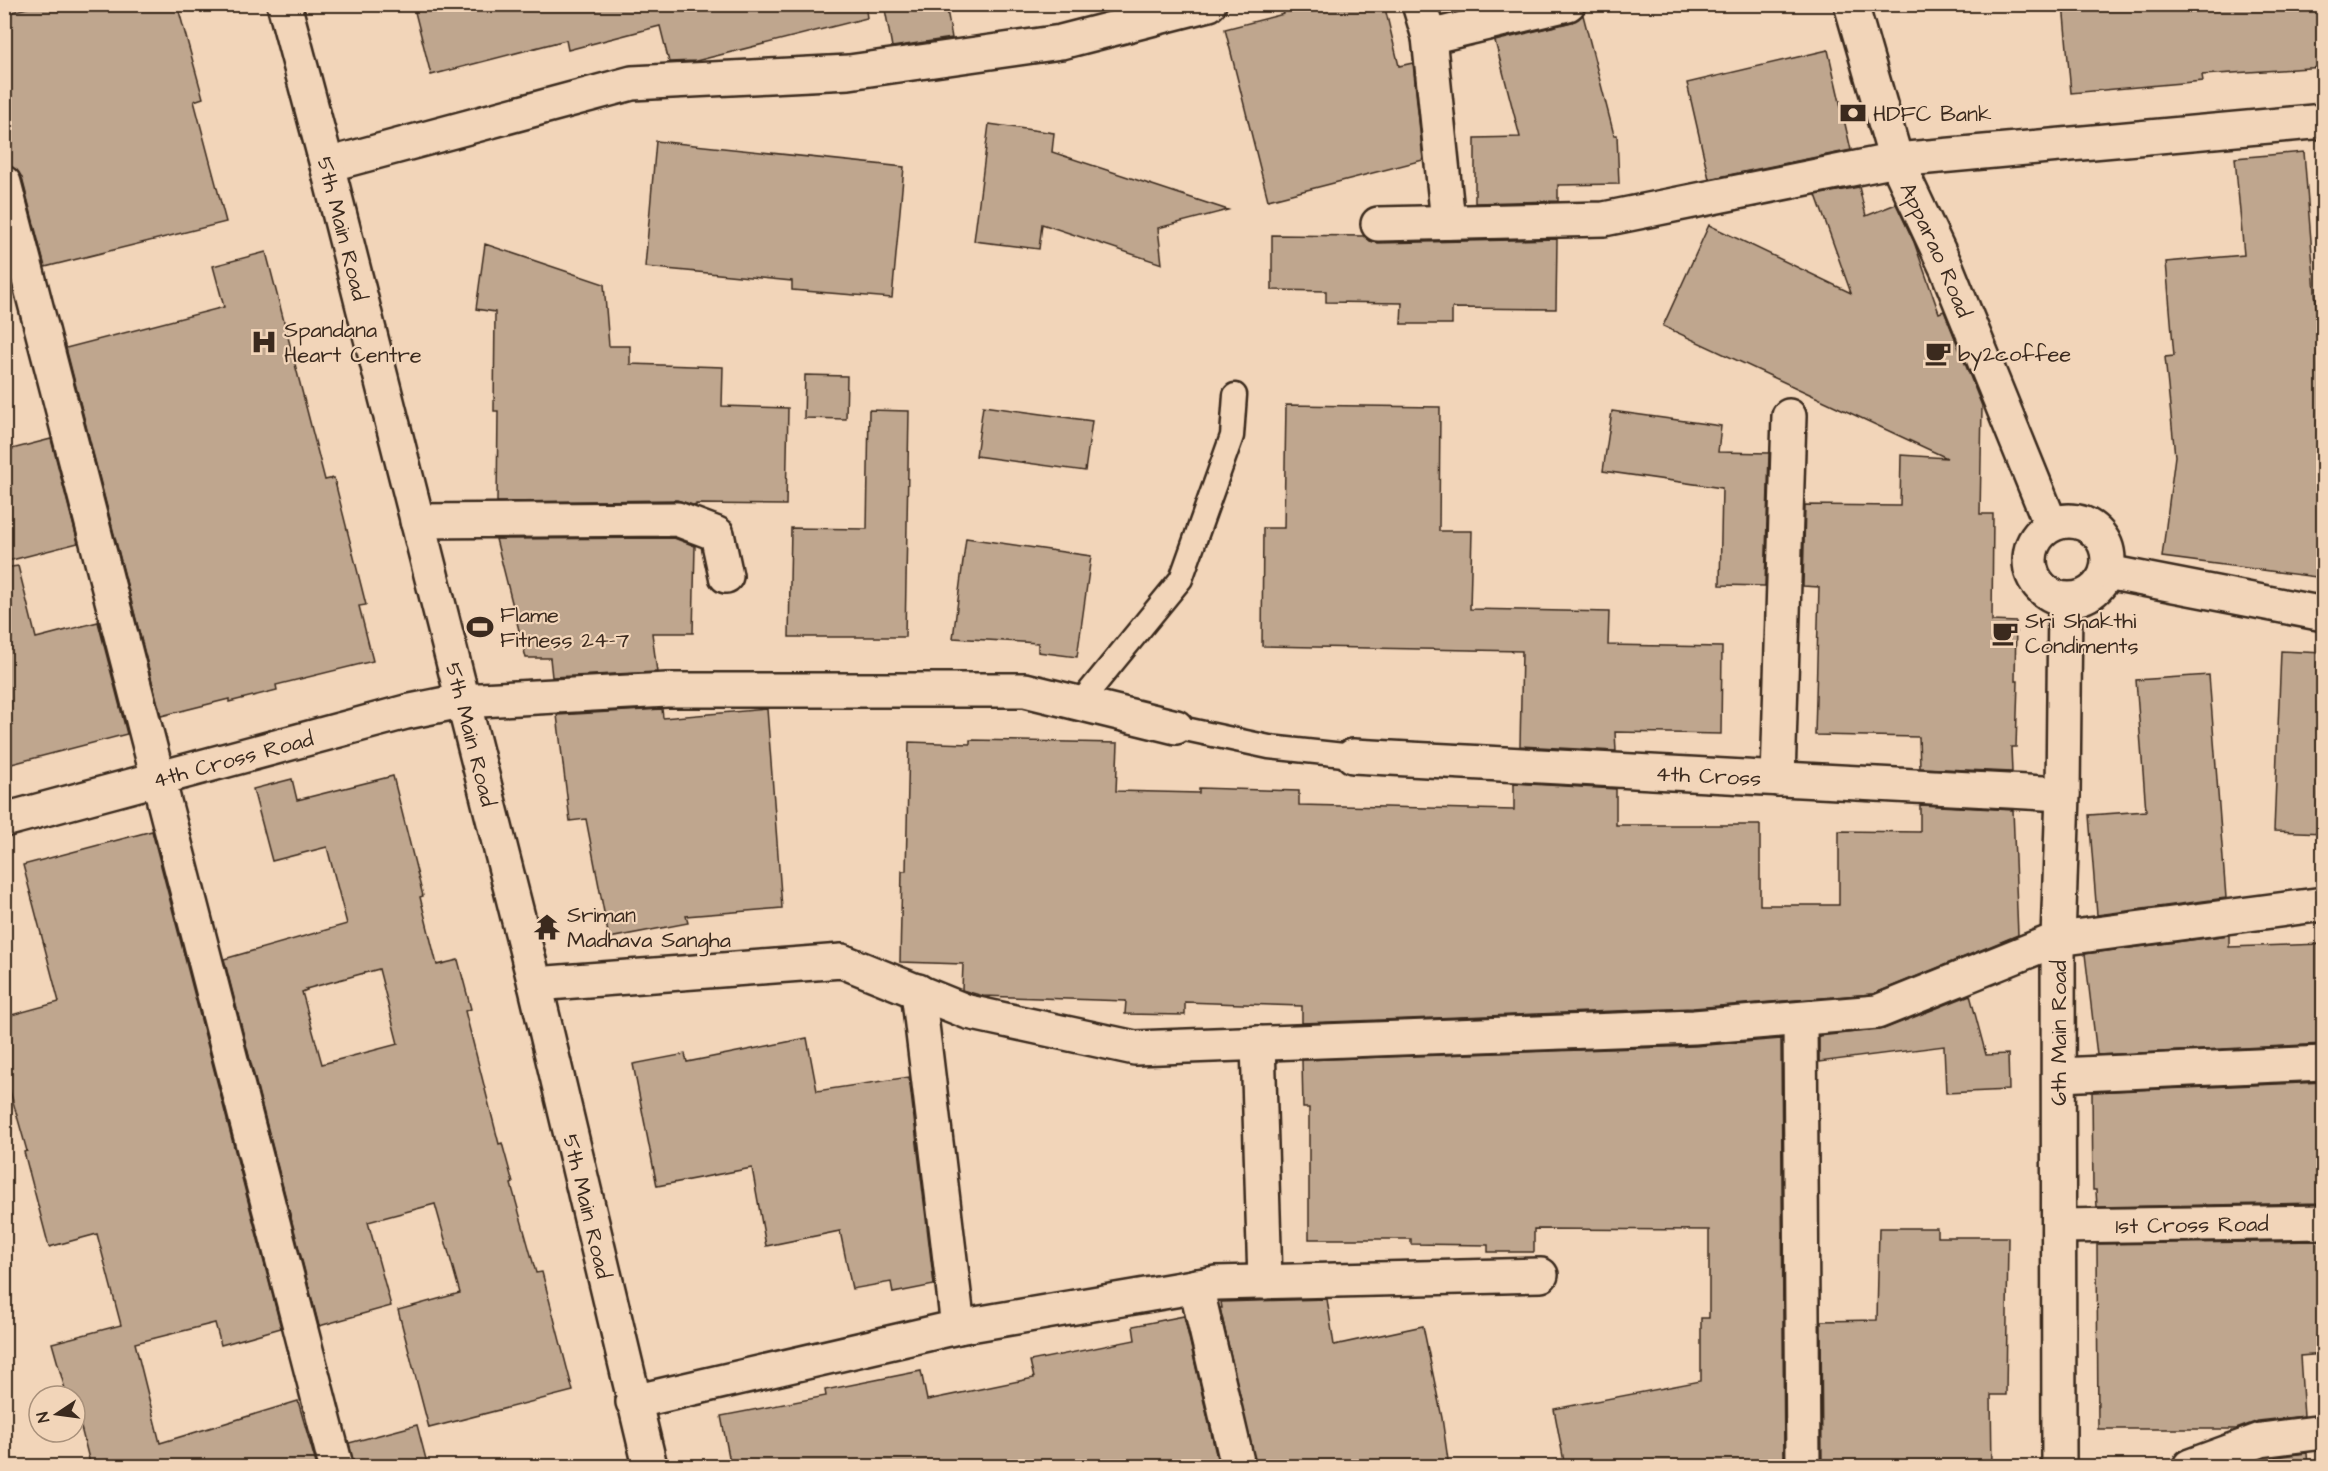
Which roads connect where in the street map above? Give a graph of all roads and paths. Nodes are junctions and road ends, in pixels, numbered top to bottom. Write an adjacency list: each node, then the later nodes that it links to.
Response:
1 (284, 4): 9 (street, 5th Main Road)
2 (1209, 4): 9 (street)
3 (1419, 4): 6 (street)
4 (1568, 4): 6 (street)
5 (1851, 4): 8 (street, Apparao Road)
6 (1429, 37): 11 (street)
7 (2324, 121): 8 (street)
8 (1896, 160): 11 (street); 16 (street, Apparao Road)
9 (327, 165): 15 (street, 5th Main Road)
10 (4, 183): 25 (street)
11 (1448, 222): 12 (street)
12 (1378, 224)
13 (1235, 395): 22 (lane)
14 (1789, 416): 26 (street)
15 (417, 521): 18 (street); 21 (street, 5th Main Road)
16 (2051, 525): 17 (street); 19 (street)
17 (2107, 572): 19 (street); 20 (street)
18 (726, 576)
19 (2065, 600): 27 (street, 6th Main Road)
20 (2324, 614)
21 (461, 701): 22 (street, 4th Cross Road); 25 (street, 4th Cross Road); 31 (street, 5th Main Road)
22 (1080, 704): 23 (street, 4th Cross Road)
23 (1176, 727): 24 (lane)
24 (1353, 756): 26 (street, 4th Cross)
25 (159, 778): 28 (street, 4th Cross Road); 46 (street)
26 (1778, 778): 27 (street, 4th Cross)
27 (2063, 794): 30 (street, 6th Main Road)
28 (4, 820)
29 (2324, 904): 30 (street)
30 (2058, 939): 33 (street); 36 (street, 6th Main Road)
31 (535, 984): 32 (street); 43 (street, 5th Main Road)
32 (918, 991): 34 (street); 42 (street)
33 (1800, 1019): 34 (street); 49 (street)
34 (1258, 1043): 40 (street)
35 (2324, 1063): 36 (street)
36 (2059, 1075): 38 (street, 6th Main Road)
37 (2324, 1222): 38 (street, 1st Cross Road)
38 (2060, 1226): 50 (street, 6th Main Road)
39 (1541, 1275): 40 (street)
40 (1265, 1282): 41 (street)
41 (1196, 1286): 42 (street); 48 (street)
42 (958, 1327): 43 (street)
43 (633, 1402): 47 (street, 5th Main Road)
44 (2324, 1432): 45 (street)
45 (2262, 1453): 51 (street)
46 (336, 1467)
47 (650, 1467)
48 (1238, 1467)
49 (1803, 1467)
50 (2059, 1467)
51 (2190, 1467)

